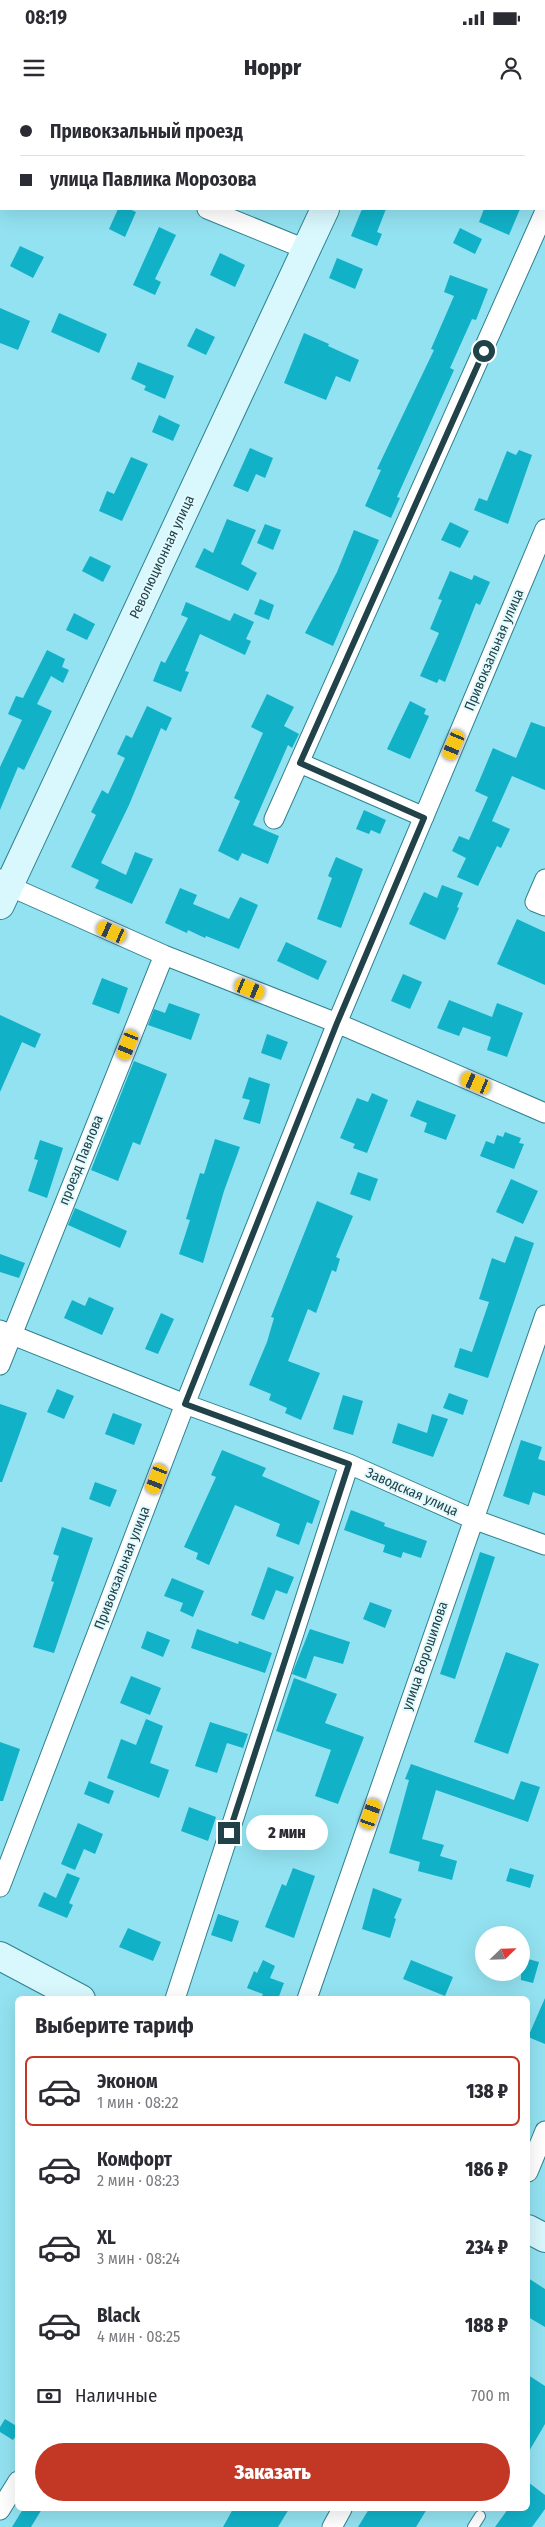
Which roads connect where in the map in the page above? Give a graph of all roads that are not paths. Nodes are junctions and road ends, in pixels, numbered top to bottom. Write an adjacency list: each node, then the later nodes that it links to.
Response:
1 (209, 210): 4 (street)
2 (324, 210): 4 (street, Революционная улица)
3 (545, 212): 6 (street)
4 (305, 249): 10 (street, Революционная улица)
5 (545, 529): 7 (street, Привокзальная улица)
6 (300, 763): 7 (street); 8 (street)
7 (424, 818): 13 (street, Привокзальная улица)
8 (274, 819)
9 (545, 878): 11 (street)
10 (3, 890): 12 (street)
11 (545, 906)
12 (164, 955): 13 (street); 16 (street, проезд Павлова)
13 (337, 1023): 14 (street); 18 (street, Привокзальная улица)
14 (545, 1113)
15 (545, 1315): 20 (street, улица Ворошилова)
16 (5, 1332): 17 (street, проезд Павлова); 18 (street, Заводская улица)
17 (0, 1365)
18 (185, 1404): 19 (street, Заводская улица); 22 (street, Привокзальная улица)
19 (349, 1464): 20 (street, Заводская улица); 25 (street)
20 (473, 1518): 21 (street, Заводская улица); 26 (street, улица Ворошилова)
21 (545, 1545)
22 (0, 1887)
23 (0, 1956): 24 (street)
24 (75, 1996)
25 (176, 1996)
26 (308, 1996)
27 (545, 2131): 28 (street)
28 (530, 2167)
29 (530, 2230): 30 (street)
30 (545, 2238)
31 (15, 2487): 32 (street)
32 (0, 2510)
33 (341, 2511): 35 (street)
34 (480, 2516): 36 (lane)
35 (332, 2527)
36 (474, 2527)

